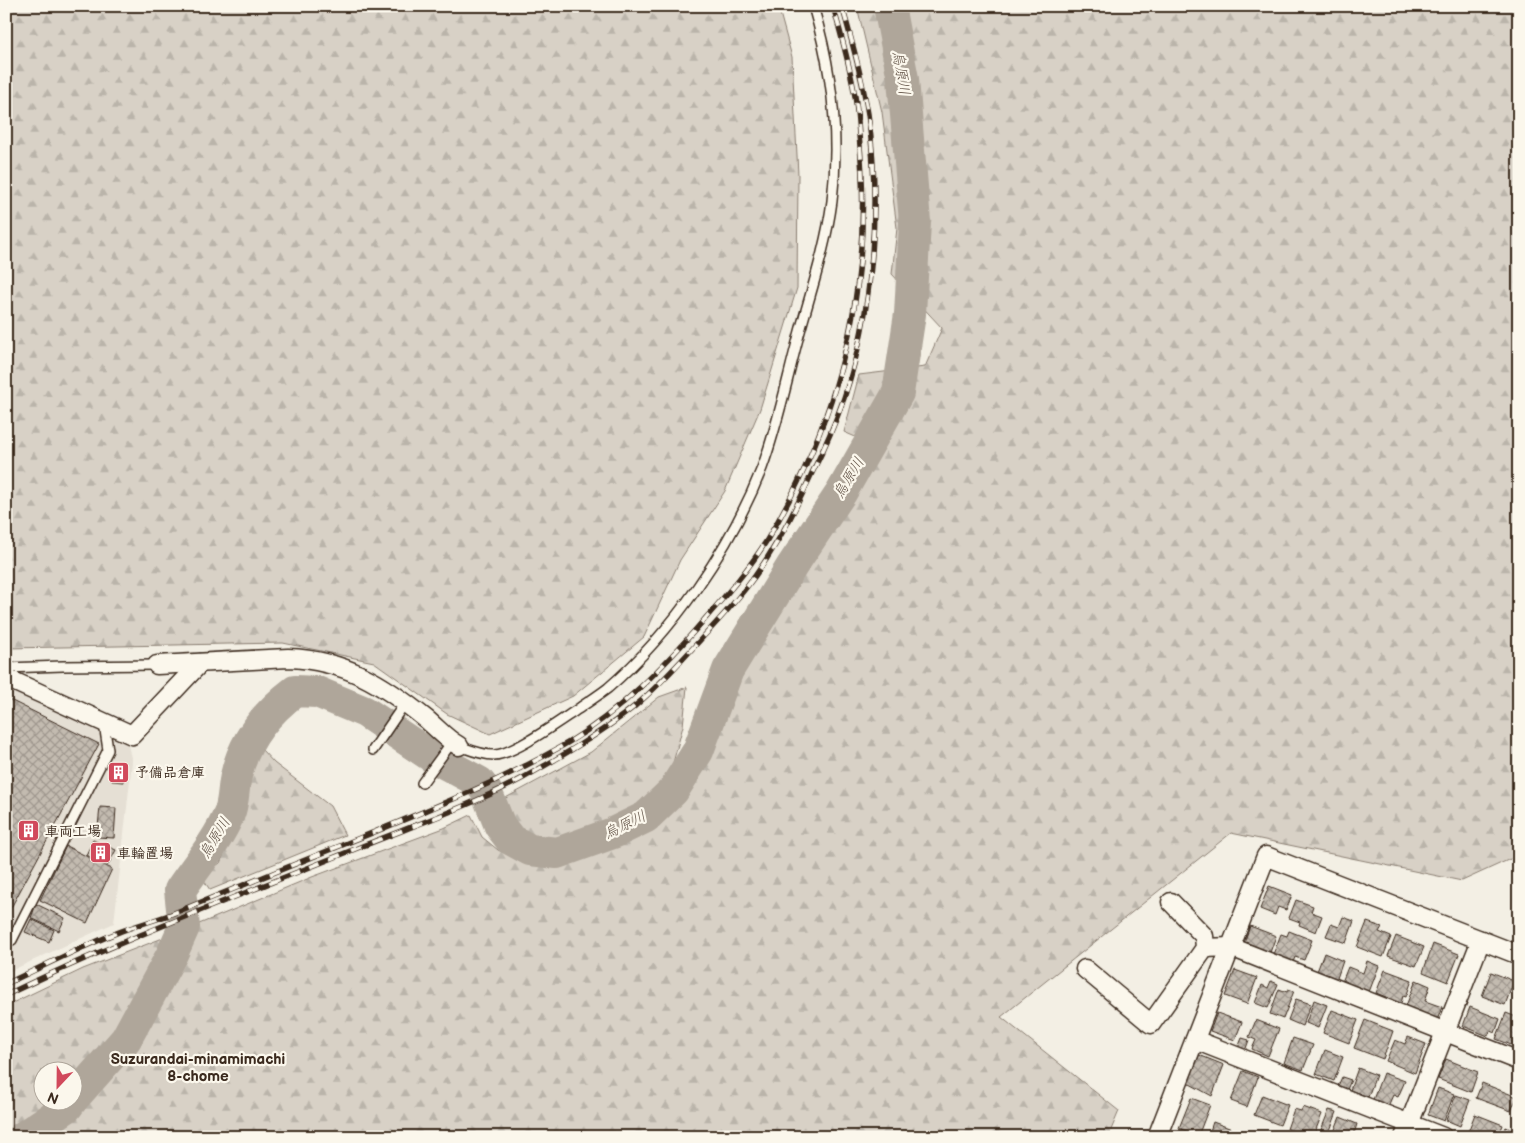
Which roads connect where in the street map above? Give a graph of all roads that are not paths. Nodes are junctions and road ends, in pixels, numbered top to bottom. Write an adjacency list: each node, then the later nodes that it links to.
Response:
1 (814, 6): 8 (lane)
2 (200, 663): 3 (street); 6 (street); 7 (street)
3 (157, 665): 4 (lane)
4 (6, 668)
5 (6, 682): 7 (street)
6 (402, 706): 8 (street); 9 (lane)
7 (107, 724): 13 (lane)
8 (452, 746): 10 (lane)
9 (373, 750)
10 (422, 783)
11 (1171, 902): 15 (street)
12 (1481, 940): 14 (street); 16 (street); 18 (street)
13 (6, 943)
14 (1230, 947): 15 (street); 18 (street); 19 (street)
15 (1205, 948): 17 (street)
16 (1519, 955)
17 (1085, 968)
18 (1445, 1031): 20 (street); 21 (street)
19 (1195, 1040): 21 (street); 22 (street)
20 (1519, 1061)
21 (1406, 1130): 23 (street)
22 (1162, 1135)
23 (1443, 1137)

